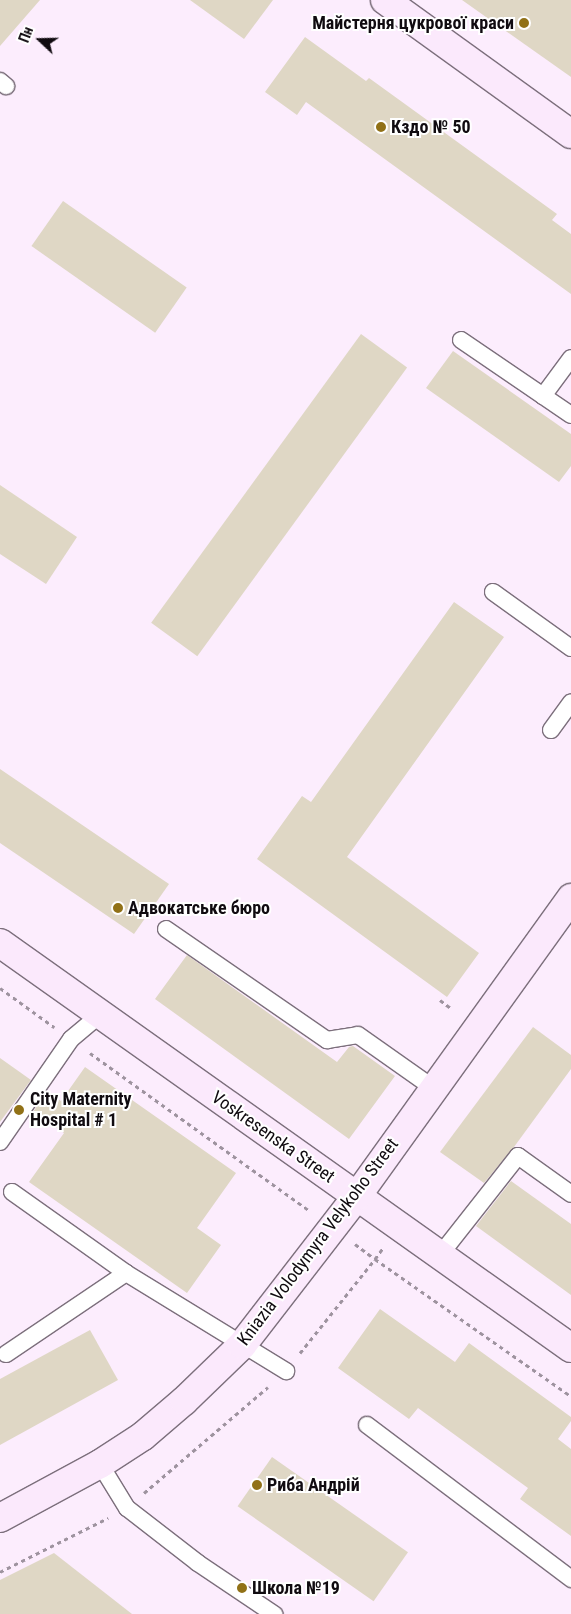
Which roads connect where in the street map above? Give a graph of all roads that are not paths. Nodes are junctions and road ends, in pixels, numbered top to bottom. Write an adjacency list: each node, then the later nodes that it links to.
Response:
1 (385, 0): 2 (main road)
2 (571, 134)
3 (461, 340): 5 (lane)
4 (571, 358): 5 (lane)
5 (543, 396): 6 (lane)
6 (571, 415)
7 (493, 592): 8 (lane)
8 (570, 645)
9 (571, 702): 10 (lane)
10 (551, 730)
11 (571, 898): 15 (main road, Kniazia Volodymyra Velykoho Street)
12 (166, 929): 15 (lane)
13 (0, 943): 14 (main road, Voskresenska Street)
14 (100, 1015): 16 (lane); 19 (main road, Voskresenska Street)
15 (433, 1088): 19 (main road, Kniazia Volodymyra Velykoho Street)
16 (0, 1142)
17 (12, 1192): 21 (lane)
18 (571, 1194): 20 (lane)
19 (357, 1196): 20 (main road, Voskresenska Street); 22 (main road, Kniazia Volodymyra Velykoho Street)
20 (440, 1255): 23 (main road, Voskresenska Street)
21 (126, 1272): 22 (lane); 24 (lane)
22 (242, 1345): 25 (lane); 27 (main road, Kniazia Volodymyra Velykoho Street)
23 (571, 1348)
24 (6, 1354)
25 (286, 1372)
26 (367, 1425): 29 (lane)
27 (100, 1464): 28 (main road, Kniazia Volodymyra Velykoho Street); 30 (lane)
28 (0, 1518)
29 (571, 1579)
30 (274, 1614)

